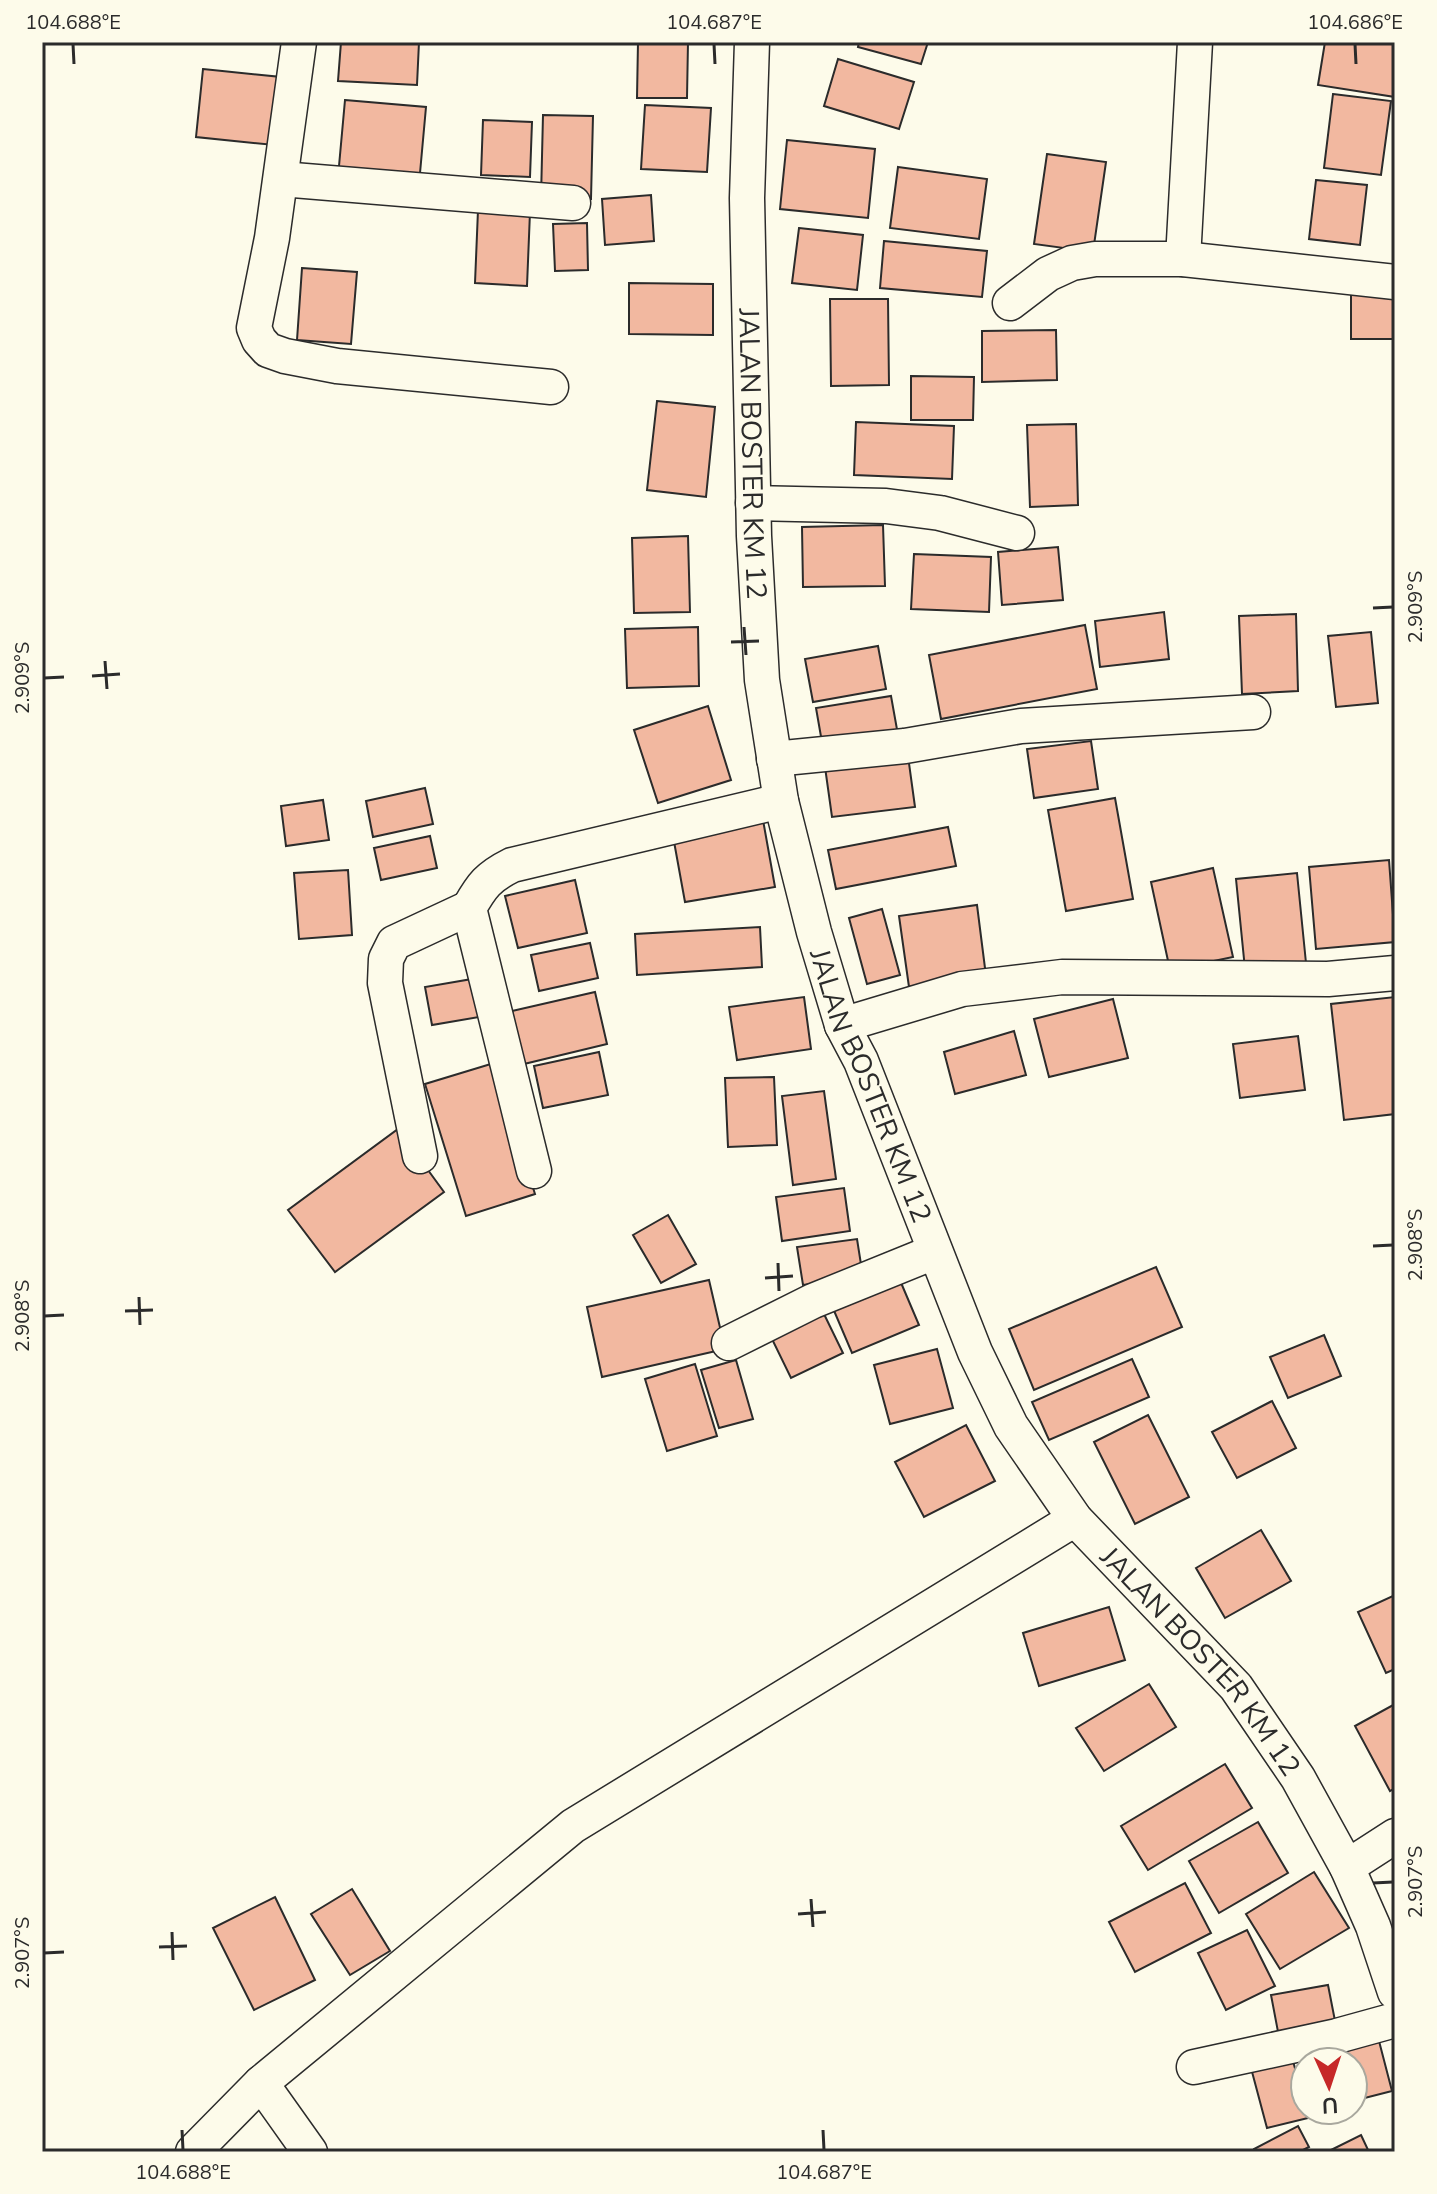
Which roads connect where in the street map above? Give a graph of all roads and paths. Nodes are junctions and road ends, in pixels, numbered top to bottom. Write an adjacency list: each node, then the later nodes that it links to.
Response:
1 (299, 42): 4 (street)
2 (752, 42): 10 (street, JALAN BOSTER KM 12)
3 (1195, 42): 6 (street)
4 (281, 179): 5 (street); 9 (street)
5 (573, 203)
6 (1183, 259): 7 (street); 8 (street)
7 (1395, 282)
8 (1010, 303)
9 (551, 387)
10 (753, 503): 11 (street); 13 (street, JALAN BOSTER KM 12)
11 (1017, 533)
12 (1253, 712): 13 (street)
13 (774, 759): 14 (street, JALAN BOSTER KM 12)
14 (781, 801): 15 (street); 17 (street, JALAN BOSTER KM 12)
15 (469, 908): 18 (street); 19 (street)
16 (1395, 973): 17 (street)
17 (842, 1025): 20 (street, JALAN BOSTER KM 12)
18 (420, 1156)
19 (534, 1171)
20 (934, 1252): 21 (street); 22 (street, JALAN BOSTER KM 12)
21 (729, 1343)
22 (1075, 1519): 24 (street, JALAN BOSTER KM 12); 28 (street)
23 (1395, 1836): 24 (street)
24 (1347, 1867): 25 (street, JALAN BOSTER KM 12)
25 (1395, 1992)
26 (1395, 2020): 27 (street)
27 (1194, 2067)
28 (261, 2083): 29 (street); 30 (street)
29 (193, 2152)
30 (310, 2152)

